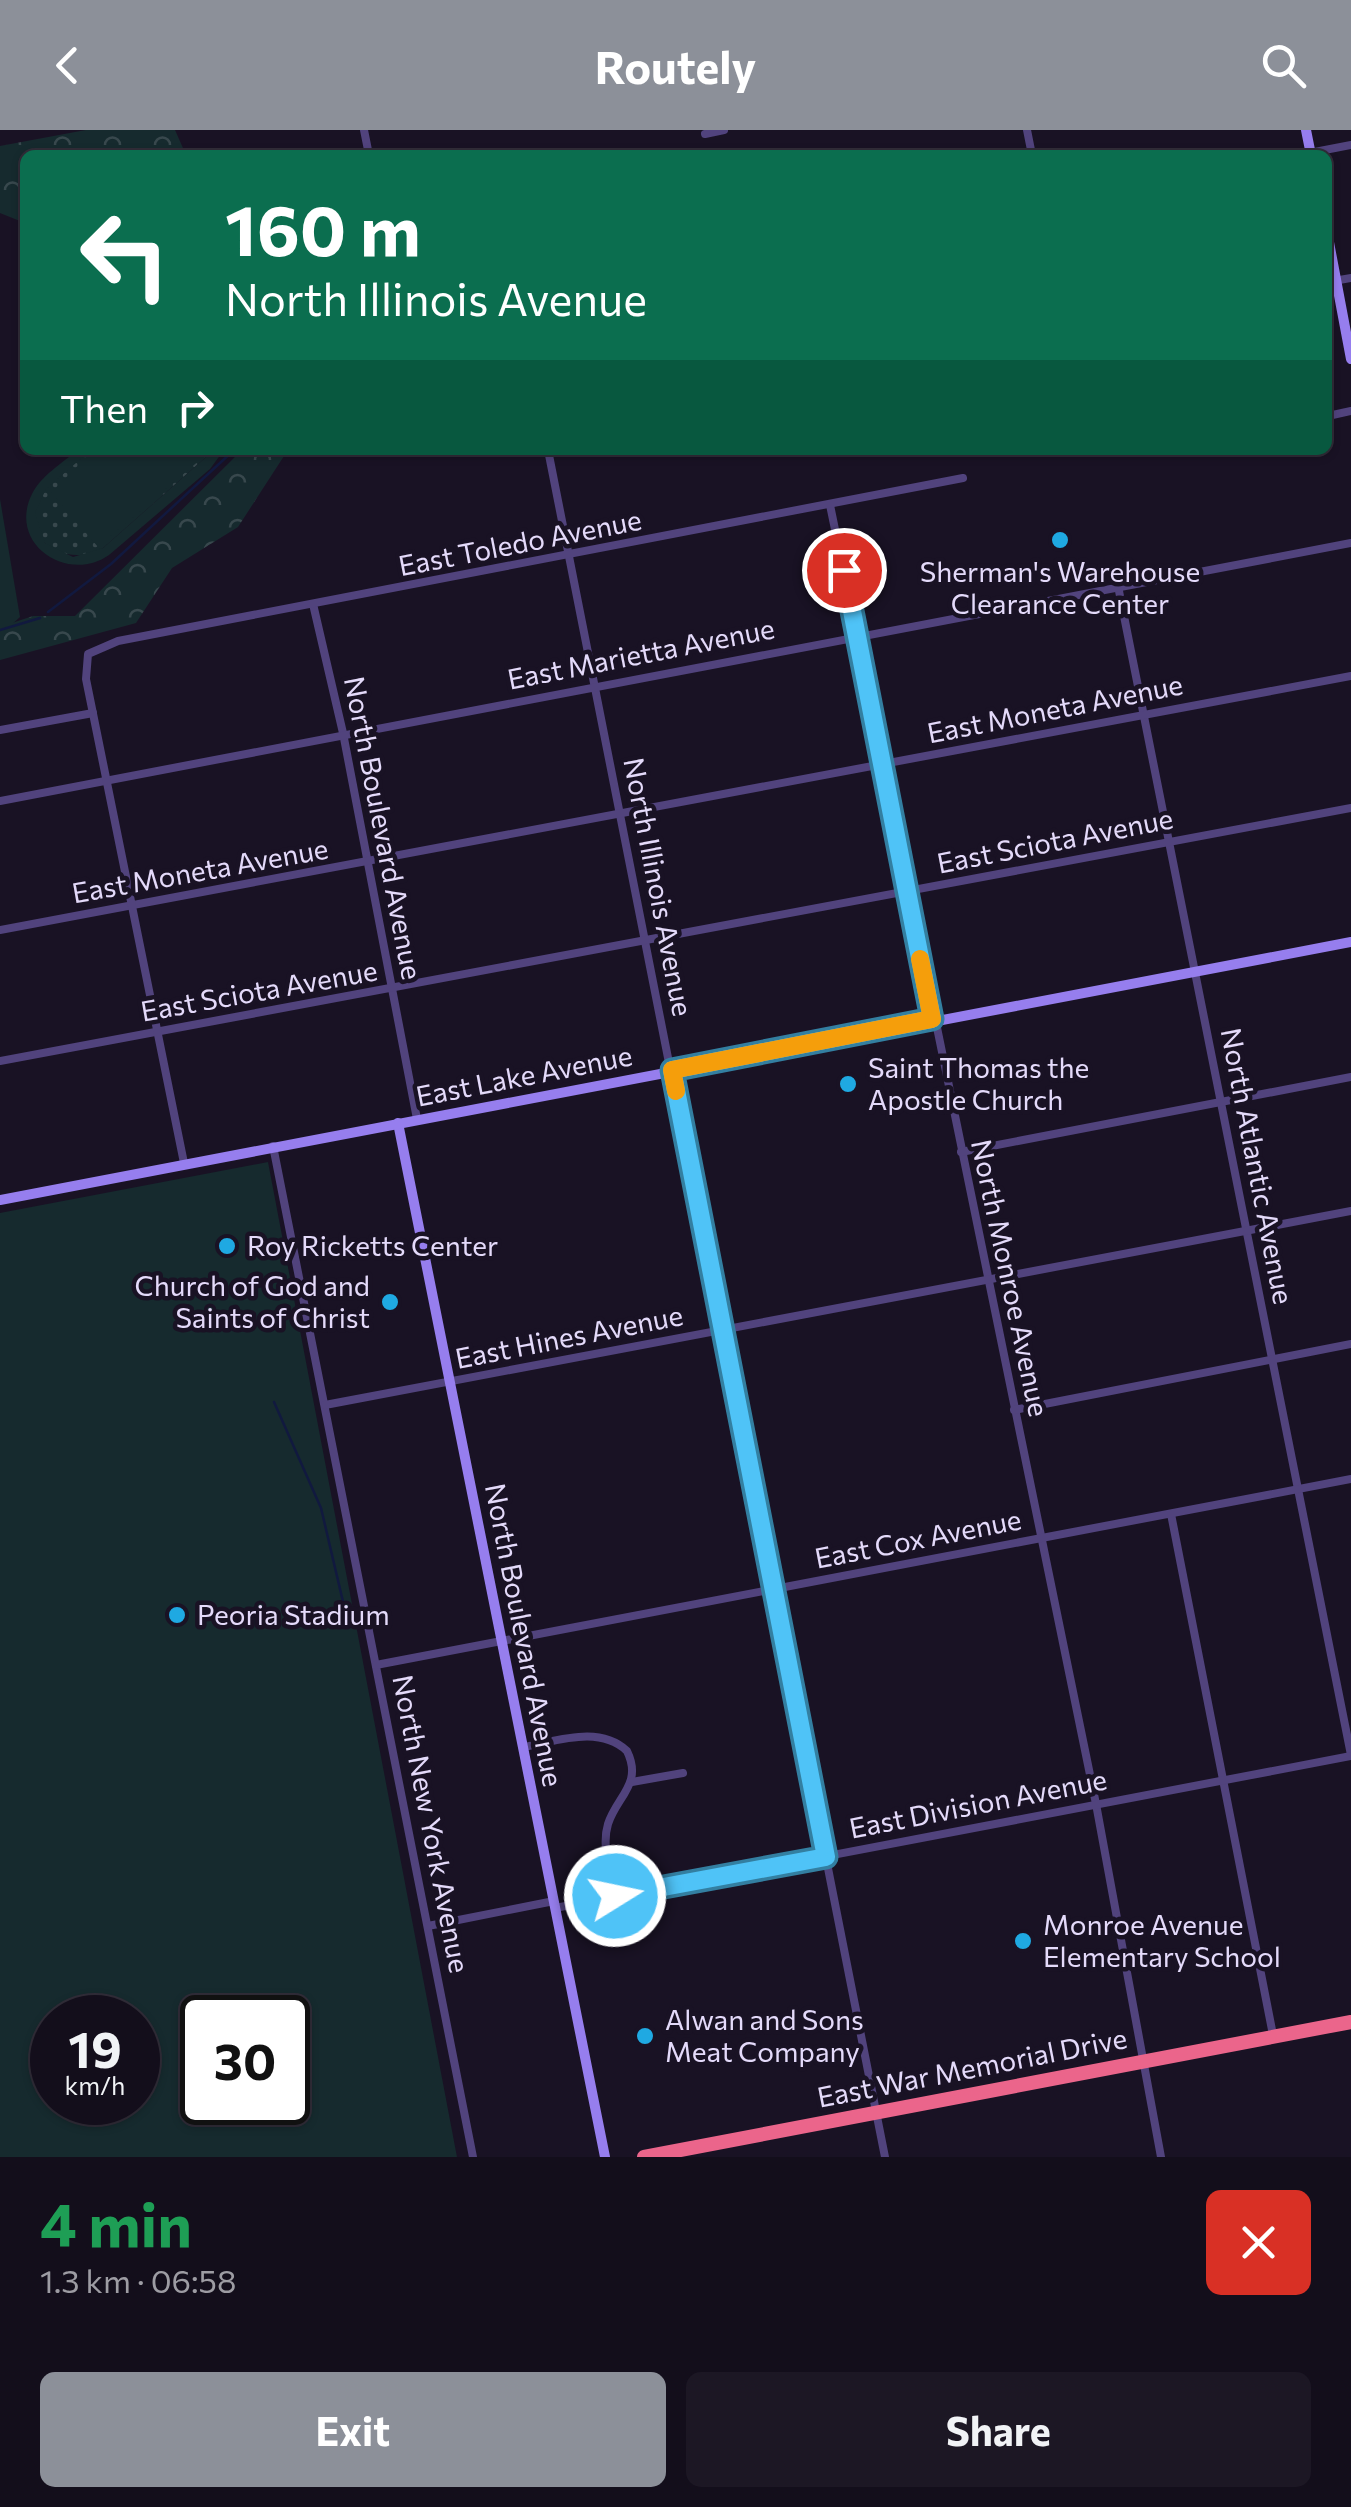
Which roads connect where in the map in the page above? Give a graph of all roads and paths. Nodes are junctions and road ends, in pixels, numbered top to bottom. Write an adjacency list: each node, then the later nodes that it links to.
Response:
1 (724, 130): 2 (street)
2 (706, 134)
3 (1351, 278): 4 (street)
4 (1332, 281): 5 (street)
5 (1351, 359)
6 (549, 455): 10 (street, North Illinois Avenue)
7 (963, 478): 8 (street, East Toledo Avenue)
8 (830, 505): 10 (street, East Toledo Avenue); 13 (street, North Monroe Avenue)
9 (1351, 543): 11 (street, East Marietta Avenue)
10 (570, 557): 12 (street, East Toledo Avenue); 15 (street, North Illinois Avenue)
11 (1118, 586): 13 (street, East Marietta Avenue); 17 (street, North Atlantic Avenue)
12 (314, 604): 16 (street, East Toledo Avenue); 19 (street, North Boulevard Avenue)
13 (857, 635): 15 (street, East Marietta Avenue); 20 (street, North Monroe Avenue)
14 (1351, 676): 17 (street, East Moneta Avenue)
15 (594, 686): 19 (street, East Marietta Avenue); 24 (street, North Illinois Avenue)
16 (93, 713): 18 (street); 21 (street)
17 (1143, 716): 20 (street, East Moneta Avenue); 25 (street, North Atlantic Avenue)
18 (0, 730)
19 (343, 733): 21 (street, East Marietta Avenue); 26 (street, North Boulevard Avenue)
20 (882, 764): 24 (street, East Moneta Avenue); 27 (street, North Monroe Avenue)
21 (107, 780): 22 (street, East Marietta Avenue); 28 (street)
22 (0, 800)
23 (1351, 808): 25 (street, East Sciota Avenue)
24 (620, 814): 26 (street, East Moneta Avenue); 30 (street, North Illinois Avenue)
25 (1168, 843): 27 (street, East Sciota Avenue); 32 (street, North Atlantic Avenue)
26 (367, 863): 28 (street, East Moneta Avenue); 33 (street, North Boulevard Avenue)
27 (908, 891): 30 (street, East Sciota Avenue); 34 (street, North Monroe Avenue)
28 (132, 906): 29 (street, East Moneta Avenue); 35 (street)
29 (0, 930)
30 (646, 942): 33 (street, East Sciota Avenue); 37 (street, North Illinois Avenue)
31 (1351, 942): 32 (street, East Lake Avenue)
32 (1194, 971): 34 (street, East Lake Avenue); 39 (street, North Atlantic Avenue)
33 (393, 990): 35 (street, East Sciota Avenue); 40 (street, North Boulevard Avenue)
34 (932, 1019): 37 (street, East Lake Avenue); 43 (street, North Monroe Avenue)
35 (158, 1031): 36 (street, East Sciota Avenue); 44 (street)
36 (0, 1061)
37 (672, 1070): 40 (street, East Lake Avenue); 49 (street, North Illinois Avenue)
38 (1351, 1077): 39 (street)
39 (1221, 1102): 43 (street); 47 (street, North Atlantic Avenue)
40 (417, 1120): 41 (street, East Lake Avenue)
41 (398, 1123): 42 (street, East Lake Avenue); 52 (street, North Boulevard Avenue)
42 (273, 1146): 44 (street, East Lake Avenue); 53 (street, North New York Avenue)
43 (961, 1152): 48 (street, North Monroe Avenue)
44 (184, 1163): 45 (street, East Lake Avenue)
45 (0, 1200)
46 (1351, 1212): 47 (street, East Hines Avenue)
47 (1248, 1231): 48 (street, East Hines Avenue); 51 (street, North Atlantic Avenue)
48 (987, 1282): 49 (street, East Hines Avenue); 54 (street, North Monroe Avenue)
49 (723, 1332): 52 (street, East Hines Avenue); 59 (street, North Illinois Avenue)
50 (1351, 1344): 51 (street)
51 (1273, 1360): 54 (street); 56 (street, North Atlantic Avenue)
52 (451, 1383): 53 (street, East Hines Avenue); 60 (street, North Boulevard Avenue)
53 (325, 1405): 61 (street, North New York Avenue)
54 (1014, 1410): 58 (street, North Monroe Avenue)
55 (1351, 1479): 56 (street, East Cox Avenue)
56 (1300, 1488): 57 (street, East Cox Avenue); 63 (street, North Atlantic Avenue)
57 (1171, 1514): 58 (street, East Cox Avenue); 65 (street)
58 (1040, 1539): 59 (street, East Cox Avenue); 67 (street, North Monroe Avenue)
59 (774, 1590): 60 (street, East Cox Avenue); 68 (street, North Illinois Avenue)
60 (502, 1640): 61 (street, East Cox Avenue); 62 (street, North Boulevard Avenue)
61 (376, 1665): 71 (street, North New York Avenue)
62 (524, 1747): 66 (street); 70 (street, North Boulevard Avenue)
63 (1351, 1756): 65 (street, East Division Avenue)
64 (683, 1774): 66 (street)
65 (1225, 1780): 67 (street, East Division Avenue); 73 (street)
66 (632, 1782): 69 (street)
67 (1096, 1804): 68 (street, East Division Avenue); 74 (street, North Monroe Avenue)
68 (826, 1857): 69 (street, East Division Avenue); 75 (street, North Illinois Avenue)
69 (615, 1896): 70 (street, East Division Avenue)
70 (555, 1904): 71 (street, East Division Avenue); 77 (street, North Boulevard Avenue)
71 (428, 1926): 76 (street, North New York Avenue)
72 (1351, 2020): 73 (highway, East War Memorial Drive)
73 (1273, 2035): 74 (highway, East War Memorial Drive)
74 (1143, 2061): 75 (highway, East War Memorial Drive); 80 (street, North Monroe Avenue)
75 (876, 2112): 78 (highway, East War Memorial Drive); 79 (street, North Illinois Avenue)
76 (473, 2157)
77 (605, 2157)
78 (644, 2157)
79 (885, 2157)
80 (1161, 2157)

